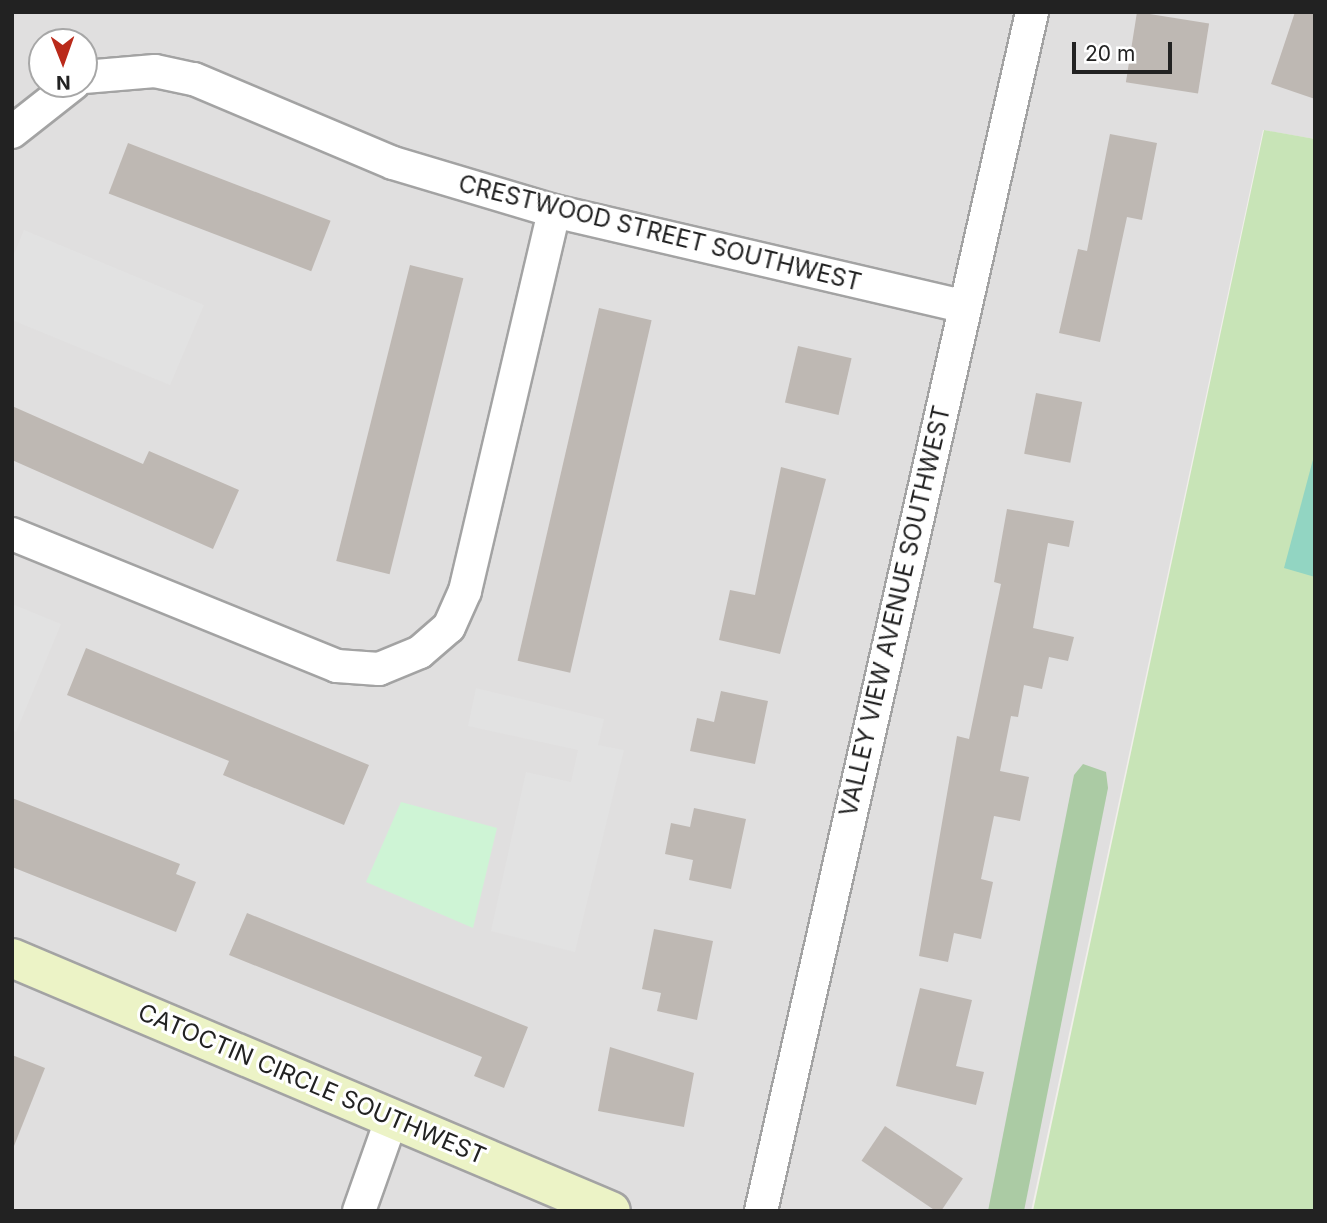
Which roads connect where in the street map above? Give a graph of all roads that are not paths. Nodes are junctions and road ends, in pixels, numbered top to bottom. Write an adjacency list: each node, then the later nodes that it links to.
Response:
1 (1032, 12): 6 (street, VALLEY VIEW AVENUE SOUTHWEST)
2 (98, 77): 5 (street, CRESTWOOD STREET SOUTHWEST)
3 (55, 98): 4 (street)
4 (12, 132)
5 (554, 211): 6 (street, CRESTWOOD STREET SOUTHWEST); 7 (street)
6 (961, 306): 12 (street, VALLEY VIEW AVENUE SOUTHWEST)
7 (12, 534)
8 (12, 958): 9 (main road, CATOCTIN CIRCLE SOUTHWEST)
9 (392, 1118): 10 (street); 11 (main road, CATOCTIN CIRCLE SOUTHWEST)
10 (359, 1211)
11 (611, 1211)
12 (761, 1211)

